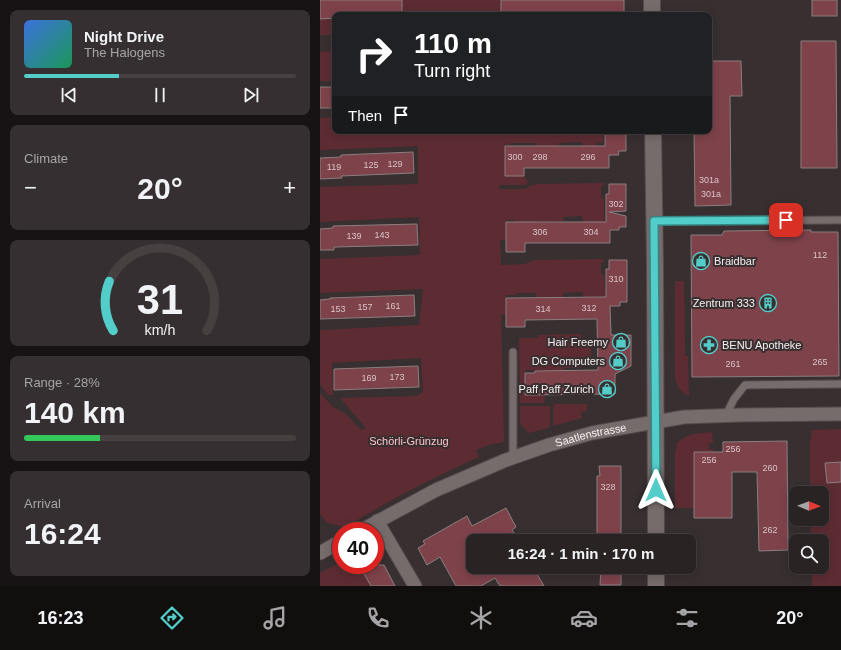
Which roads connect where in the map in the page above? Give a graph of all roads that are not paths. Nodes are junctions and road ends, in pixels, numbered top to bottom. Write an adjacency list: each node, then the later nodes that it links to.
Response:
1 (652, 0): 2 (street)
2 (652, 12)
3 (653, 134): 5 (street)
4 (841, 220): 5 (lane)
5 (654, 221): 10 (street)
6 (513, 352): 11 (lane)
7 (841, 384): 9 (lane)
8 (841, 414): 9 (street, Saatlenstrasse)
9 (726, 415): 10 (street, Saatlenstrasse)
10 (656, 421): 11 (street, Saatlenstrasse); 13 (street)
11 (513, 458): 12 (street, Saatlenstrasse)
12 (377, 521): 17 (street)
13 (656, 534)
14 (332, 545): 15 (street)
15 (321, 550)
16 (656, 574): 18 (street)
17 (415, 586)
18 (656, 586)

